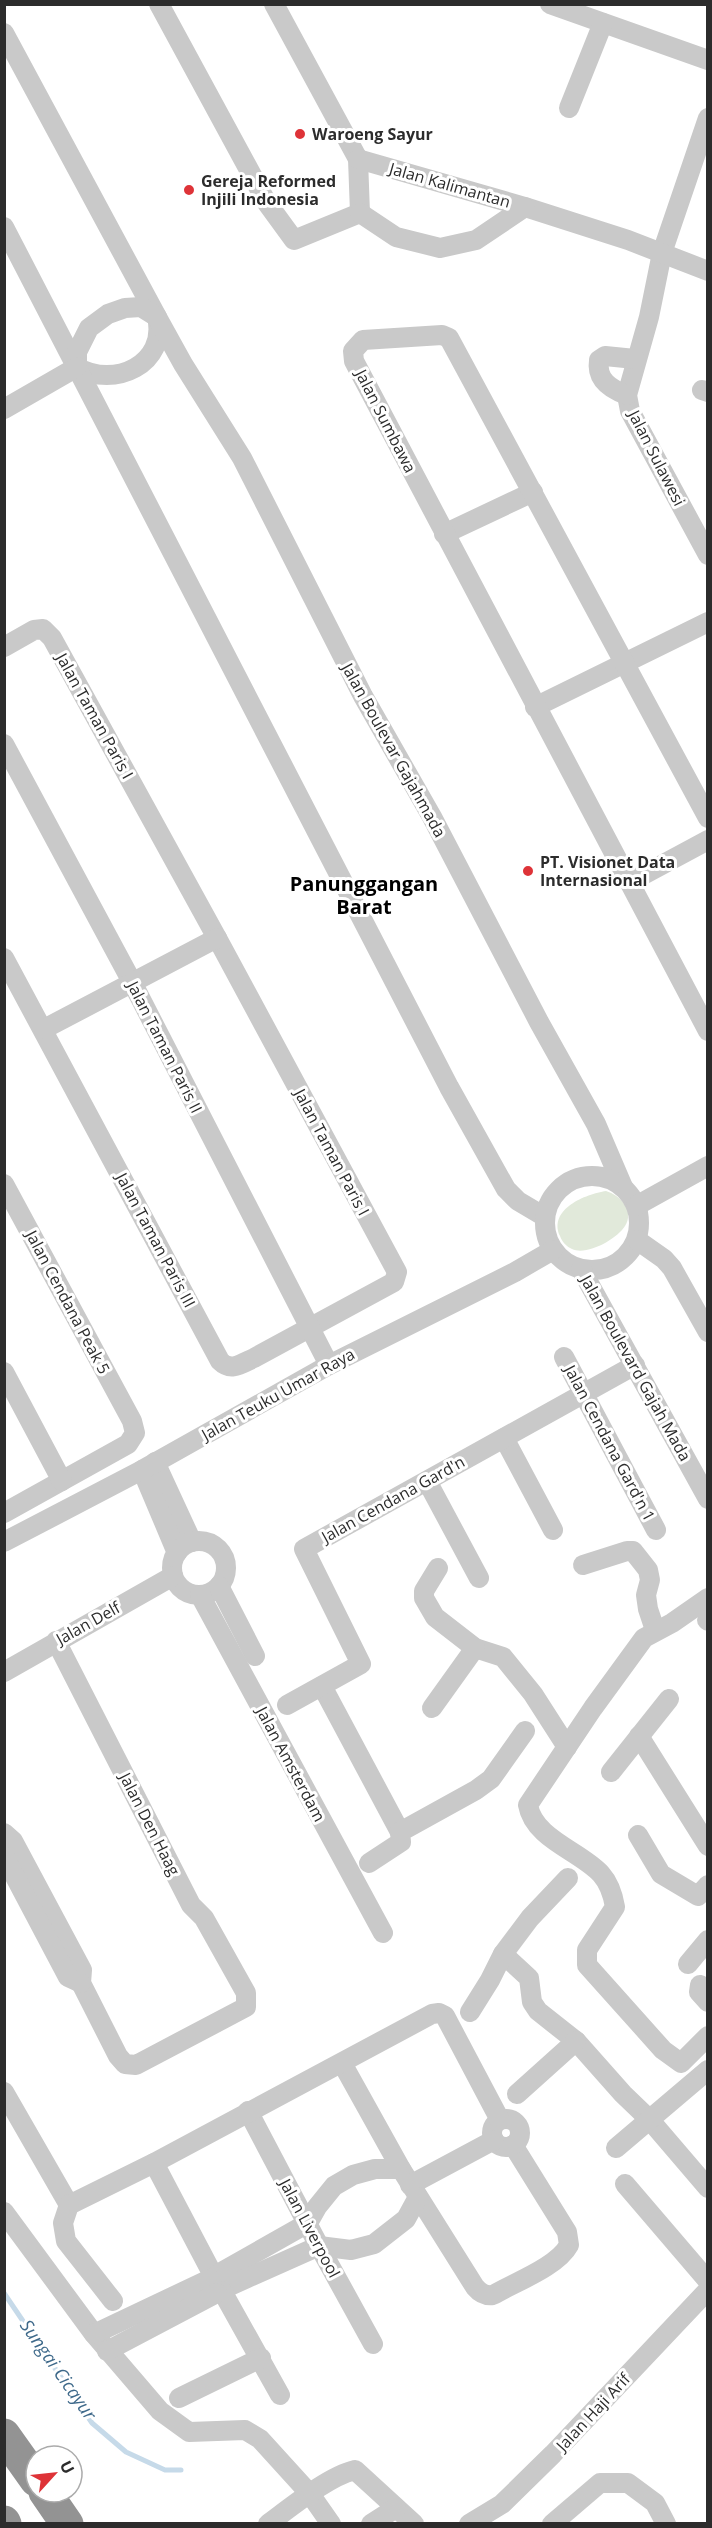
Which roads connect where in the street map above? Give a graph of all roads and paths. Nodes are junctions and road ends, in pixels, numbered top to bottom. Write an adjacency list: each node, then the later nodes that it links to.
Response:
1 (159, 4): 12 (street)
2 (274, 4): 9 (street)
3 (550, 4): 4 (street)
4 (603, 23): 6 (street); 7 (street)
5 (4, 33): 17 (street, Jalan Boulevar Gajahmada)
6 (708, 60)
7 (569, 108)
8 (708, 118): 15 (street, Jalan Sulawesi)
9 (358, 159): 10 (street, Jalan Kalimantan); 12 (street)
10 (497, 199): 11 (street, Jalan Kalimantan); 13 (street)
11 (525, 207): 13 (street); 15 (street, Jalan Kalimantan)
12 (360, 213): 13 (street)
13 (508, 219)
14 (4, 227): 19 (street)
15 (662, 253): 16 (street, Jalan Kalimantan); 18 (street, Jalan Sulawesi)
16 (708, 271)
17 (157, 317): 19 (street); 19 (street); 40 (street, Jalan Boulevar Gajahmada)
18 (635, 359): 20 (street, Jalan Sulawesi); 20 (street)
19 (77, 367): 21 (street); 42 (street)
20 (627, 395): 24 (street, Jalan Sulawesi)
21 (4, 410)
22 (533, 492): 23 (street); 23 (street, Jalan Sumbawa); 27 (street, Jalan Sumbawa)
23 (444, 534): 28 (street, Jalan Sumbawa)
24 (708, 555)
25 (708, 622): 27 (street)
26 (4, 647): 33 (street, Jalan Taman Paris I)
27 (623, 663): 28 (street); 30 (street, Jalan Sumbawa)
28 (535, 707): 32 (street, Jalan Sumbawa)
29 (4, 744): 35 (street, Jalan Taman Paris II)
30 (708, 818)
31 (708, 840): 32 (street)
32 (630, 882): 37 (street, Jalan Sumbawa)
33 (218, 938): 35 (street); 46 (street, Jalan Taman Paris I)
34 (4, 958): 36 (street, Jalan Taman Paris III)
35 (132, 982): 36 (street); 46 (street, Jalan Taman Paris II)
36 (44, 1029): 46 (street, Jalan Taman Paris III)
37 (708, 1031)
38 (708, 1166): 41 (street)
39 (4, 1184): 55 (street, Jalan Cendana Peak 5)
40 (623, 1187): 41 (street); 42 (street)
41 (636, 1206): 43 (street)
42 (545, 1217): 44 (street)
43 (637, 1240): 45 (street); 47 (street)
44 (553, 1250): 45 (street); 49 (street, Jalan Teuku Umar Raya)
45 (581, 1269): 50 (street, Jalan Boulevard Gajah Mada)
46 (310, 1328): 49 (street, Jalan Taman Paris II)
47 (708, 1332)
48 (564, 1357): 52 (street, Jalan Cendana Gard'n 1)
49 (326, 1359): 54 (street, Jalan Teuku Umar Raya)
50 (634, 1365): 52 (street, Jalan Cendana Gard'n); 57 (street, Jalan Boulevard Gajah Mada)
51 (4, 1372): 55 (street)
52 (584, 1394): 53 (street, Jalan Cendana Gard'n); 60 (street, Jalan Cendana Gard'n 1)
53 (504, 1438): 56 (street, Jalan Cendana Gard'n); 59 (street)
54 (148, 1466): 61 (street, Jalan Teuku Umar Raya); 62 (street)
55 (62, 1481): 58 (street)
56 (427, 1481): 66 (street); 75 (street, Jalan Cendana Gard'n)
57 (708, 1498)
58 (4, 1513)
59 (553, 1530)
60 (656, 1530)
61 (4, 1542)
62 (185, 1547): 65 (street); 67 (street)
63 (583, 1565): 70 (street)
64 (438, 1568): 72 (street)
65 (173, 1576): 68 (street); 71 (street, Jalan Delf)
66 (479, 1578)
67 (219, 1586): 68 (street); 73 (street)
68 (200, 1595): 91 (street, Jalan Amsterdam)
69 (708, 1598): 70 (street)
70 (656, 1630): 81 (street)
71 (56, 1641): 74 (street, Jalan Delf); 95 (street, Jalan Den Haag)
72 (476, 1648): 78 (street); 81 (street)
73 (255, 1656)
74 (4, 1672)
75 (322, 1686): 77 (street, Jalan Cendana Gard'n); 83 (street)
76 (669, 1699): 80 (street)
77 (287, 1705)
78 (432, 1708)
79 (525, 1731): 83 (street)
80 (639, 1736): 82 (street); 86 (street)
81 (567, 1747): 97 (street)
82 (611, 1772)
83 (400, 1832): 88 (street)
84 (4, 1833): 95 (street)
85 (638, 1835): 90 (street)
86 (708, 1846)
87 (4, 1856): 95 (street)
88 (369, 1863)
89 (568, 1878): 93 (street)
90 (704, 1895)
91 (383, 1933)
92 (708, 1940): 94 (street)
93 (503, 1954): 96 (street); 98 (street)
94 (688, 1964)
95 (81, 1983)
96 (470, 2012)
97 (708, 2037)
98 (576, 2041): 102 (street); 104 (street)
99 (342, 2062): 103 (street); 105 (street); 108 (street)
100 (708, 2070): 104 (street)
101 (4, 2092): 111 (street)
102 (517, 2094)
103 (248, 2111): 107 (street); 113 (street, Jalan Liverpool)
104 (649, 2119): 106 (street); 110 (street)
105 (504, 2143): 108 (street); 108 (street)
106 (616, 2148)
107 (154, 2163): 111 (street); 116 (street)
108 (410, 2183): 113 (street); 114 (street)
109 (625, 2184): 115 (street)
110 (708, 2188)
111 (69, 2205): 118 (street)
112 (4, 2212): 119 (street)
113 (308, 2223): 114 (street, Jalan Liverpool); 116 (street)
114 (319, 2246): 116 (street); 120 (street, Jalan Liverpool)
115 (708, 2281)
116 (218, 2283): 119 (street); 121 (street); 122 (street)
117 (708, 2290): 135 (street, Jalan Haji Arif)
118 (113, 2301)
119 (94, 2334): 121 (street)
120 (373, 2344)
121 (107, 2351): 127 (street)
122 (261, 2358): 123 (street); 124 (street)
123 (280, 2395)
124 (179, 2398)
125 (4, 2435): 126 (highway)
126 (24, 2463)
127 (310, 2494): 129 (street); 131 (street); 132 (street)
128 (54, 2504): 130 (highway)
129 (396, 2508): 133 (street); 134 (street)
130 (67, 2523)
131 (268, 2523)
132 (331, 2523)
133 (371, 2523)
134 (414, 2523)
135 (469, 2523)
136 (554, 2523): 137 (street)
137 (666, 2523)

